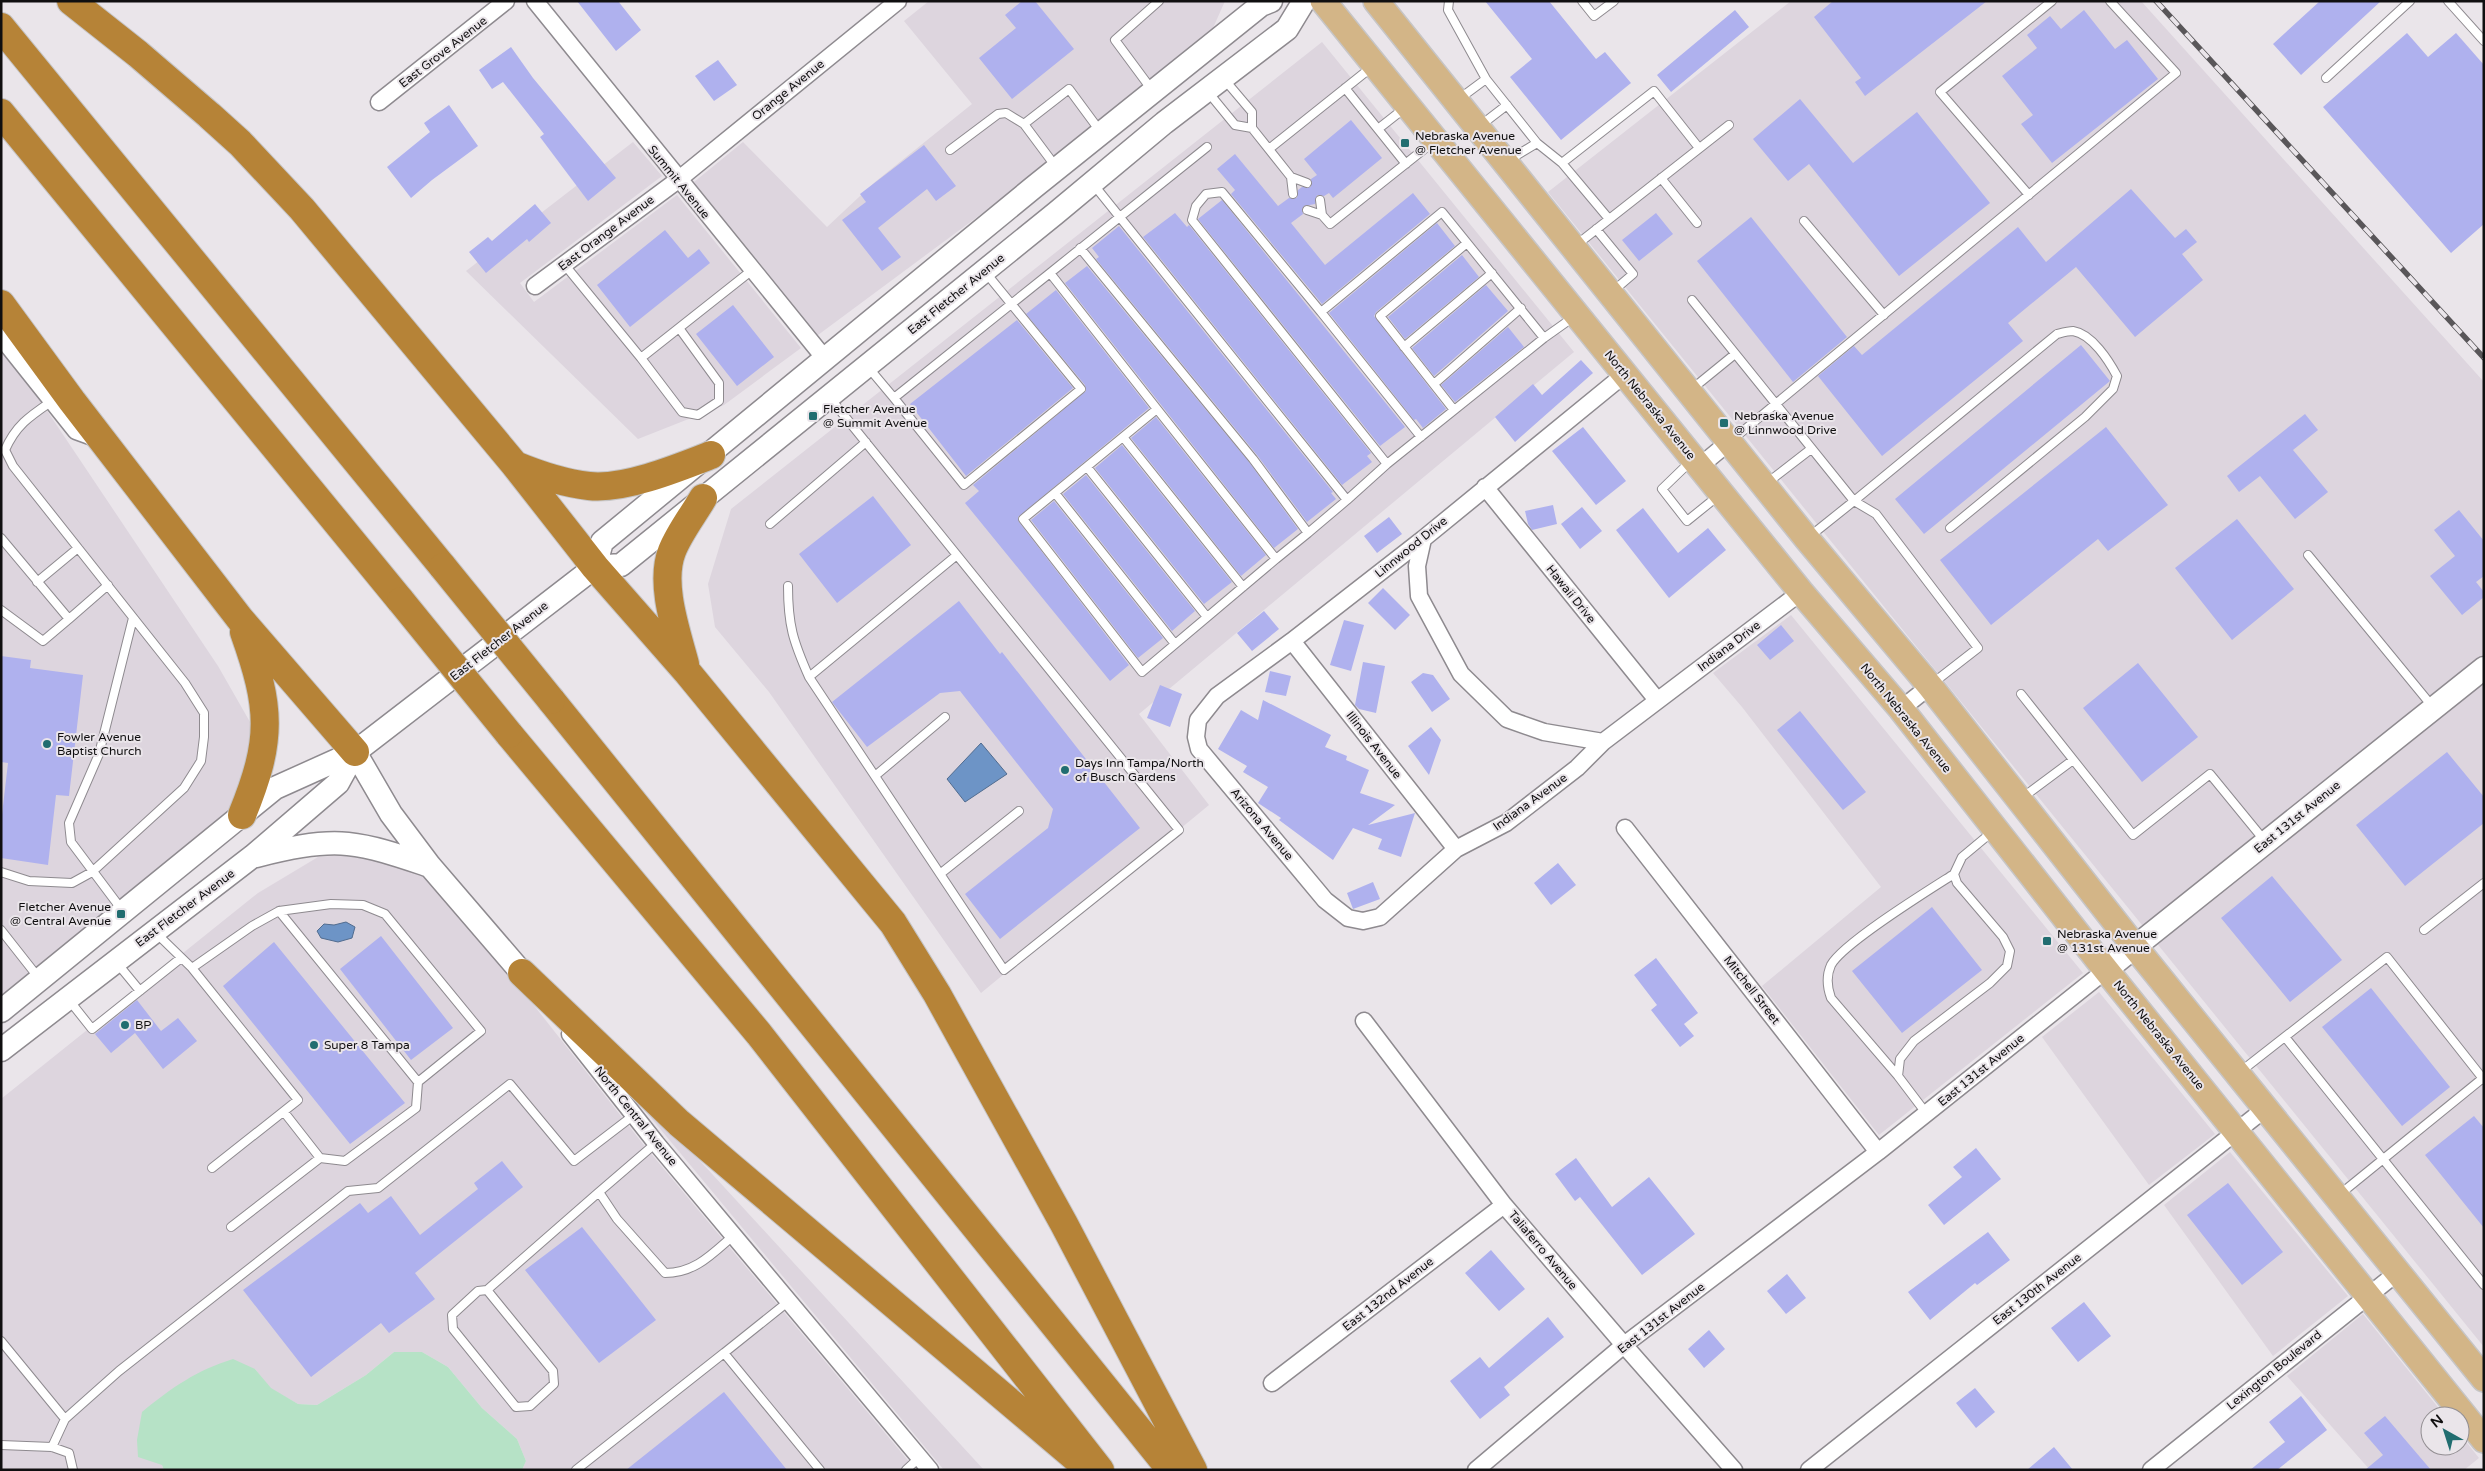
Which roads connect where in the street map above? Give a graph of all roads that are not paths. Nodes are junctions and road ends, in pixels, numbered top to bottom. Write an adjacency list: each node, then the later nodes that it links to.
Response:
1 (71, 1): 105 (highway)
2 (506, 1): 26 (street, East Grove Avenue)
3 (535, 1): 48 (street, Summit Avenue)
4 (898, 1): 48 (street, Orange Avenue)
5 (1159, 1): 24 (lane)
6 (1272, 1): 24 (main road)
7 (1304, 1): 22 (main road, East Fletcher Avenue)
8 (1323, 1): 19 (main road, North Nebraska Avenue)
9 (1376, 1): 25 (main road)
10 (1449, 1): 21 (lane)
11 (1582, 1): 12 (lane)
12 (1614, 1)
13 (2052, 1): 52 (lane)
14 (2110, 1): 52 (lane)
15 (2410, 1): 20 (lane)
16 (2448, 1): 18 (lane)
17 (1, 26): 224 (highway, bridge)
18 (2484, 41)
19 (1374, 65): 23 (lane); 28 (main road, North Nebraska Avenue)
20 (2326, 78)
21 (1486, 79): 25 (lane); 27 (lane)
22 (1215, 84): 32 (lane); 32 (lane); 49 (main road, East Fletcher Avenue)
23 (1345, 88): 34 (lane); 40 (lane)
24 (1154, 91): 35 (main road)
25 (1456, 101): 33 (main road)
26 (379, 102)
27 (1507, 105): 33 (lane); 37 (lane)
28 (1408, 106): 34 (lane); 36 (main road, North Nebraska Avenue)
29 (1, 113): 223 (highway, bridge)
30 (1024, 124): 35 (lane); 41 (lane); 45 (lane)
31 (1729, 125): 39 (lane)
32 (1252, 128): 40 (lane)
33 (1478, 128): 42 (main road)
34 (1378, 129): 44 (lane)
35 (1101, 133): 45 (main road)
36 (1435, 140): 44 (lane); 76 (main road, North Nebraska Avenue)
37 (1537, 143): 42 (lane); 43 (lane)
38 (1207, 146): 56 (lane)
39 (1700, 148): 43 (lane); 47 (lane)
40 (1269, 149): 46 (lane)
41 (950, 150)
42 (1505, 162): 62 (main road)
43 (1562, 163): 57 (lane)
44 (1406, 164): 55 (lane)
45 (1057, 168): 84 (main road)
46 (1292, 177): 50 (lane); 51 (lane)
47 (1661, 178): 57 (lane); 59 (lane)
48 (678, 180): 64 (street, East Orange Avenue); 65 (street, Summit Avenue)
49 (1092, 183): 56 (lane); 66 (main road, East Fletcher Avenue)
50 (1307, 183)
51 (1293, 194)
52 (2028, 195): 77 (lane)
53 (1320, 200): 55 (lane)
54 (1307, 210): 55 (lane)
55 (1322, 214)
56 (1119, 216): 63 (lane); 112 (lane)
57 (1609, 219): 60 (lane)
58 (1804, 221): 77 (lane)
59 (1697, 223)
60 (1596, 229): 62 (lane); 70 (lane)
61 (1467, 243): 68 (lane); 75 (lane); 81 (lane)
62 (1573, 247): 70 (main road)
63 (1080, 248): 67 (lane); 116 (lane)
64 (564, 264): 69 (street, East Orange Avenue); 83 (lane)
65 (751, 271): 78 (lane); 84 (street, Summit Avenue)
66 (985, 271): 73 (lane); 85 (main road, East Fletcher Avenue)
67 (1050, 273): 73 (lane); 93 (lane)
68 (1492, 273): 74 (lane); 81 (lane)
69 (535, 286)
70 (1610, 294): 88 (main road)
71 (1692, 300): 82 (lane)
72 (1, 304): 97 (highway)
73 (1011, 304): 90 (lane); 90 (lane)
74 (1521, 308): 80 (lane); 87 (lane)
75 (1322, 312): 96 (lane); 104 (lane)
76 (1576, 314): 80 (lane); 86 (main road, North Nebraska Avenue)
77 (1884, 315): 92 (lane)
78 (679, 328): 83 (lane); 83 (lane)
79 (1, 337): 91 (street)
80 (1544, 338): 94 (lane)
81 (1404, 347): 87 (lane)
82 (1735, 354): 88 (lane); 92 (lane)
83 (642, 358)
84 (826, 360): 102 (main road)
85 (867, 366): 89 (main road, East Fletcher Avenue); 90 (lane)
86 (1625, 374): 103 (main road, North Nebraska Avenue); 108 (street, Linnwood Drive)
87 (1434, 384): 94 (lane)
88 (1688, 392): 99 (main road)
89 (829, 397): 98 (lane); 111 (main road, East Fletcher Avenue)
90 (894, 398)
91 (52, 401): 97 (street); 101 (lane)
92 (1775, 404): 99 (lane); 100 (lane)
93 (1157, 409): 95 (lane); 123 (lane)
94 (1454, 410): 96 (lane)
95 (1123, 437): 106 (lane); 128 (lane)
96 (1421, 437): 104 (lane)
97 (102, 441): 134 (highway)
98 (866, 442): 114 (lane); 121 (lane)
99 (1729, 442): 103 (street); 107 (main road)
100 (1811, 449): 107 (lane); 113 (lane)
101 (3, 451): 120 (lane)
102 (711, 455): 105 (highway); 124 (main road)
103 (1697, 462): 110 (main road, North Nebraska Avenue); 110 (lane)
104 (1387, 464): 112 (lane)
105 (515, 465): 124 (highway)
106 (1087, 467): 109 (lane); 131 (lane)
107 (1764, 486): 119 (main road)
108 (1485, 487): 118 (street, Linnwood Drive); 142 (street, Hawaii Drive)
109 (1055, 493): 136 (lane); 136 (lane)
110 (1722, 494): 129 (main road, North Nebraska Avenue)
111 (703, 498): 124 (main road, East Fletcher Avenue); 138 (highway)
112 (1346, 500): 116 (lane)
113 (1854, 501): 115 (lane); 119 (lane); 140 (lane)
114 (770, 524)
115 (1950, 528)
116 (1308, 533): 123 (lane)
117 (1, 538): 125 (lane)
118 (1423, 539): 135 (street, Linnwood Drive); 147 (street)
119 (1807, 539): 140 (main road)
120 (78, 548): 125 (lane); 126 (lane)
121 (957, 555): 139 (lane); 162 (lane)
122 (2308, 555): 143 (lane)
123 (1276, 559): 128 (lane)
124 (595, 567): 138 (highway); 148 (main road, East Fletcher Avenue)
125 (37, 582): 132 (lane)
126 (108, 585): 132 (lane); 133 (lane)
127 (788, 586): 139 (lane)
128 (1242, 587): 131 (lane)
129 (1801, 592): 142 (street, Indiana Drive); 144 (main road, North Nebraska Avenue)
130 (1, 610): 132 (lane)
131 (1207, 617): 136 (lane)
132 (69, 618)
133 (133, 618): 161 (lane); 161 (lane)
134 (240, 618): 148 (highway); 153 (highway)
135 (1292, 641): 146 (street, Linnwood Drive); 157 (street, Illinois Avenue)
136 (1175, 644)
137 (2484, 668): 143 (main road, East 131st Avenue)
138 (688, 673): 225 (highway)
139 (809, 677): 150 (lane)
140 (1930, 686): 144 (street); 151 (main road)
141 (2021, 694): 149 (lane)
142 (1657, 700): 147 (street, Indiana Avenue)
143 (2434, 708): 156 (main road, East 131st Avenue)
144 (1901, 709): 155 (main road, North Nebraska Avenue)
145 (945, 717): 150 (lane)
146 (1198, 720): 167 (street, Arizona Avenue)
147 (1603, 742): 157 (street, Indiana Avenue)
148 (355, 752): 153 (main road, East Fletcher Avenue); 158 (main road, East Fletcher Avenue); 159 (main road, North Central Avenue)
149 (2073, 760): 151 (lane); 156 (lane)
150 (875, 776): 162 (lane)
151 (2020, 800): 171 (main road)
152 (1019, 811): 162 (lane)
153 (242, 815): 165 (main road, East Fletcher Avenue)
154 (1625, 828): 194 (street, Mitchell Street)
155 (1996, 829): 163 (lane); 175 (main road, North Nebraska Avenue)
156 (2265, 842): 171 (main road, East 131st Avenue)
157 (1456, 849): 167 (street, Indiana Avenue)
158 (253, 856): 159 (main road); 170 (main road, East Fletcher Avenue)
159 (430, 866): 176 (main road, North Central Avenue)
160 (1, 872): 161 (lane)
161 (92, 872): 165 (lane)
162 (940, 874)
163 (1954, 874): 185 (lane); 185 (lane)
164 (2484, 883): 169 (lane)
165 (123, 911): 177 (main road, East Fletcher Avenue)
166 (279, 911): 174 (lane); 187 (lane); 187 (lane)
167 (1348, 918)
168 (1, 930): 177 (lane)
169 (2424, 930)
170 (155, 931): 172 (lane); 173 (main road, East Fletcher Avenue)
171 (2135, 947): 175 (main road, East 131st Avenue); 184 (main road)
172 (181, 958): 174 (lane); 178 (lane)
173 (116, 961): 178 (lane); 179 (main road, East Fletcher Avenue)
174 (192, 968): 189 (lane)
175 (2106, 970): 190 (street, East 131st Avenue); 192 (main road, North Nebraska Avenue)
176 (522, 973): 191 (street, North Central Avenue); 222 (highway)
177 (40, 979): 180 (main road, East Fletcher Avenue)
178 (140, 991): 179 (lane)
179 (68, 998): 183 (main road, East Fletcher Avenue)
180 (1, 1011)
181 (1364, 1021): 200 (street, Taliaferro Avenue)
182 (2285, 1037): 184 (lane); 186 (lane); 196 (lane)
183 (1, 1050)
184 (2238, 1074): 188 (main road)
185 (1898, 1076): 190 (lane)
186 (2483, 1079): 196 (lane)
187 (418, 1082): 195 (lane)
188 (2266, 1108): 192 (street, East 130th Avenue); 199 (main road)
189 (284, 1112): 195 (lane); 197 (lane)
190 (1926, 1113): 194 (street, East 131st Avenue)
191 (634, 1115): 193 (street, North Central Avenue); 213 (lane)
192 (2237, 1132): 206 (main road, North Nebraska Avenue); 228 (street, East 130th Avenue)
193 (656, 1143): 198 (lane); 202 (street, North Central Avenue)
194 (1878, 1152): 209 (street, East 131st Avenue)
195 (320, 1158): 201 (lane)
196 (2383, 1159): 199 (lane); 204 (lane)
197 (212, 1168)
198 (599, 1192): 202 (lane); 205 (lane)
199 (2337, 1197): 203 (main road)
200 (1504, 1205): 209 (street, Taliaferro Avenue); 212 (street, East 132nd Avenue)
201 (231, 1227)
202 (734, 1235): 207 (street, North Central Avenue)
203 (2398, 1272): 206 (street, Lexington Boulevard); 211 (main road)
204 (2484, 1285)
205 (487, 1290): 205 (lane)
206 (2367, 1295): 214 (main road, North Nebraska Avenue); 229 (street, Lexington Boulevard)
207 (789, 1301): 210 (lane); 217 (street, North Central Avenue)
208 (1, 1341): 213 (lane)
209 (1624, 1346): 226 (street, East 131st Avenue); 227 (street, Taliaferro Avenue)
210 (724, 1354): 219 (lane); 220 (lane)
211 (2484, 1379)
212 (1272, 1383)
213 (65, 1419): 216 (lane)
214 (2484, 1440)
215 (1, 1445): 216 (lane)
216 (52, 1447): 218 (lane)
217 (925, 1464): 221 (lane)
218 (73, 1470)
219 (576, 1470)
220 (820, 1470)
221 (906, 1470)
222 (1089, 1470)
223 (1100, 1470)
224 (1171, 1470)
225 (1193, 1470)
226 (1476, 1470)
227 (1734, 1470)
228 (1809, 1470)
229 (2151, 1470)

